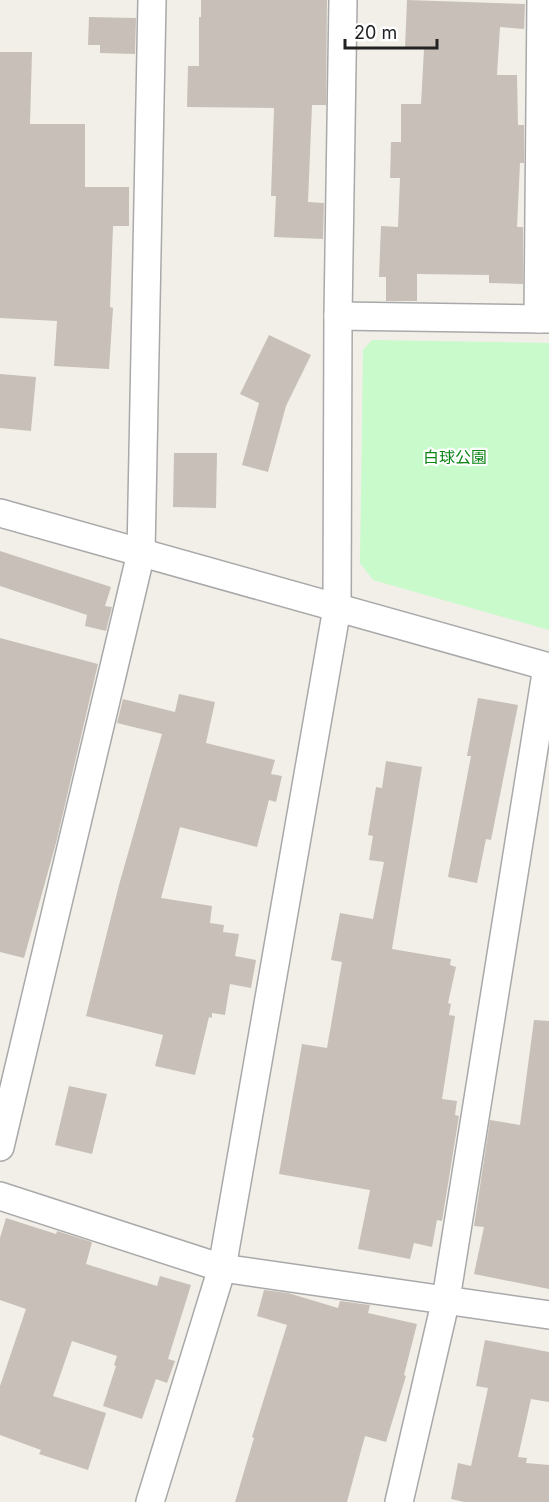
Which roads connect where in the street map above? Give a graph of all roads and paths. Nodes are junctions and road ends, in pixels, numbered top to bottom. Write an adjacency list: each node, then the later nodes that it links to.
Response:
1 (152, 0): 7 (street)
2 (344, 0): 4 (street)
3 (541, 0): 5 (street)
4 (338, 316): 5 (street); 8 (street)
5 (543, 319)
6 (0, 513): 7 (street)
7 (141, 553): 8 (street); 10 (street)
8 (337, 608): 9 (street); 12 (street)
9 (548, 667): 13 (street)
10 (0, 1147)
11 (0, 1196): 12 (street)
12 (222, 1268): 13 (street); 15 (street)
13 (446, 1299): 14 (street); 16 (street)
14 (549, 1315)
15 (150, 1502)
16 (399, 1502)

